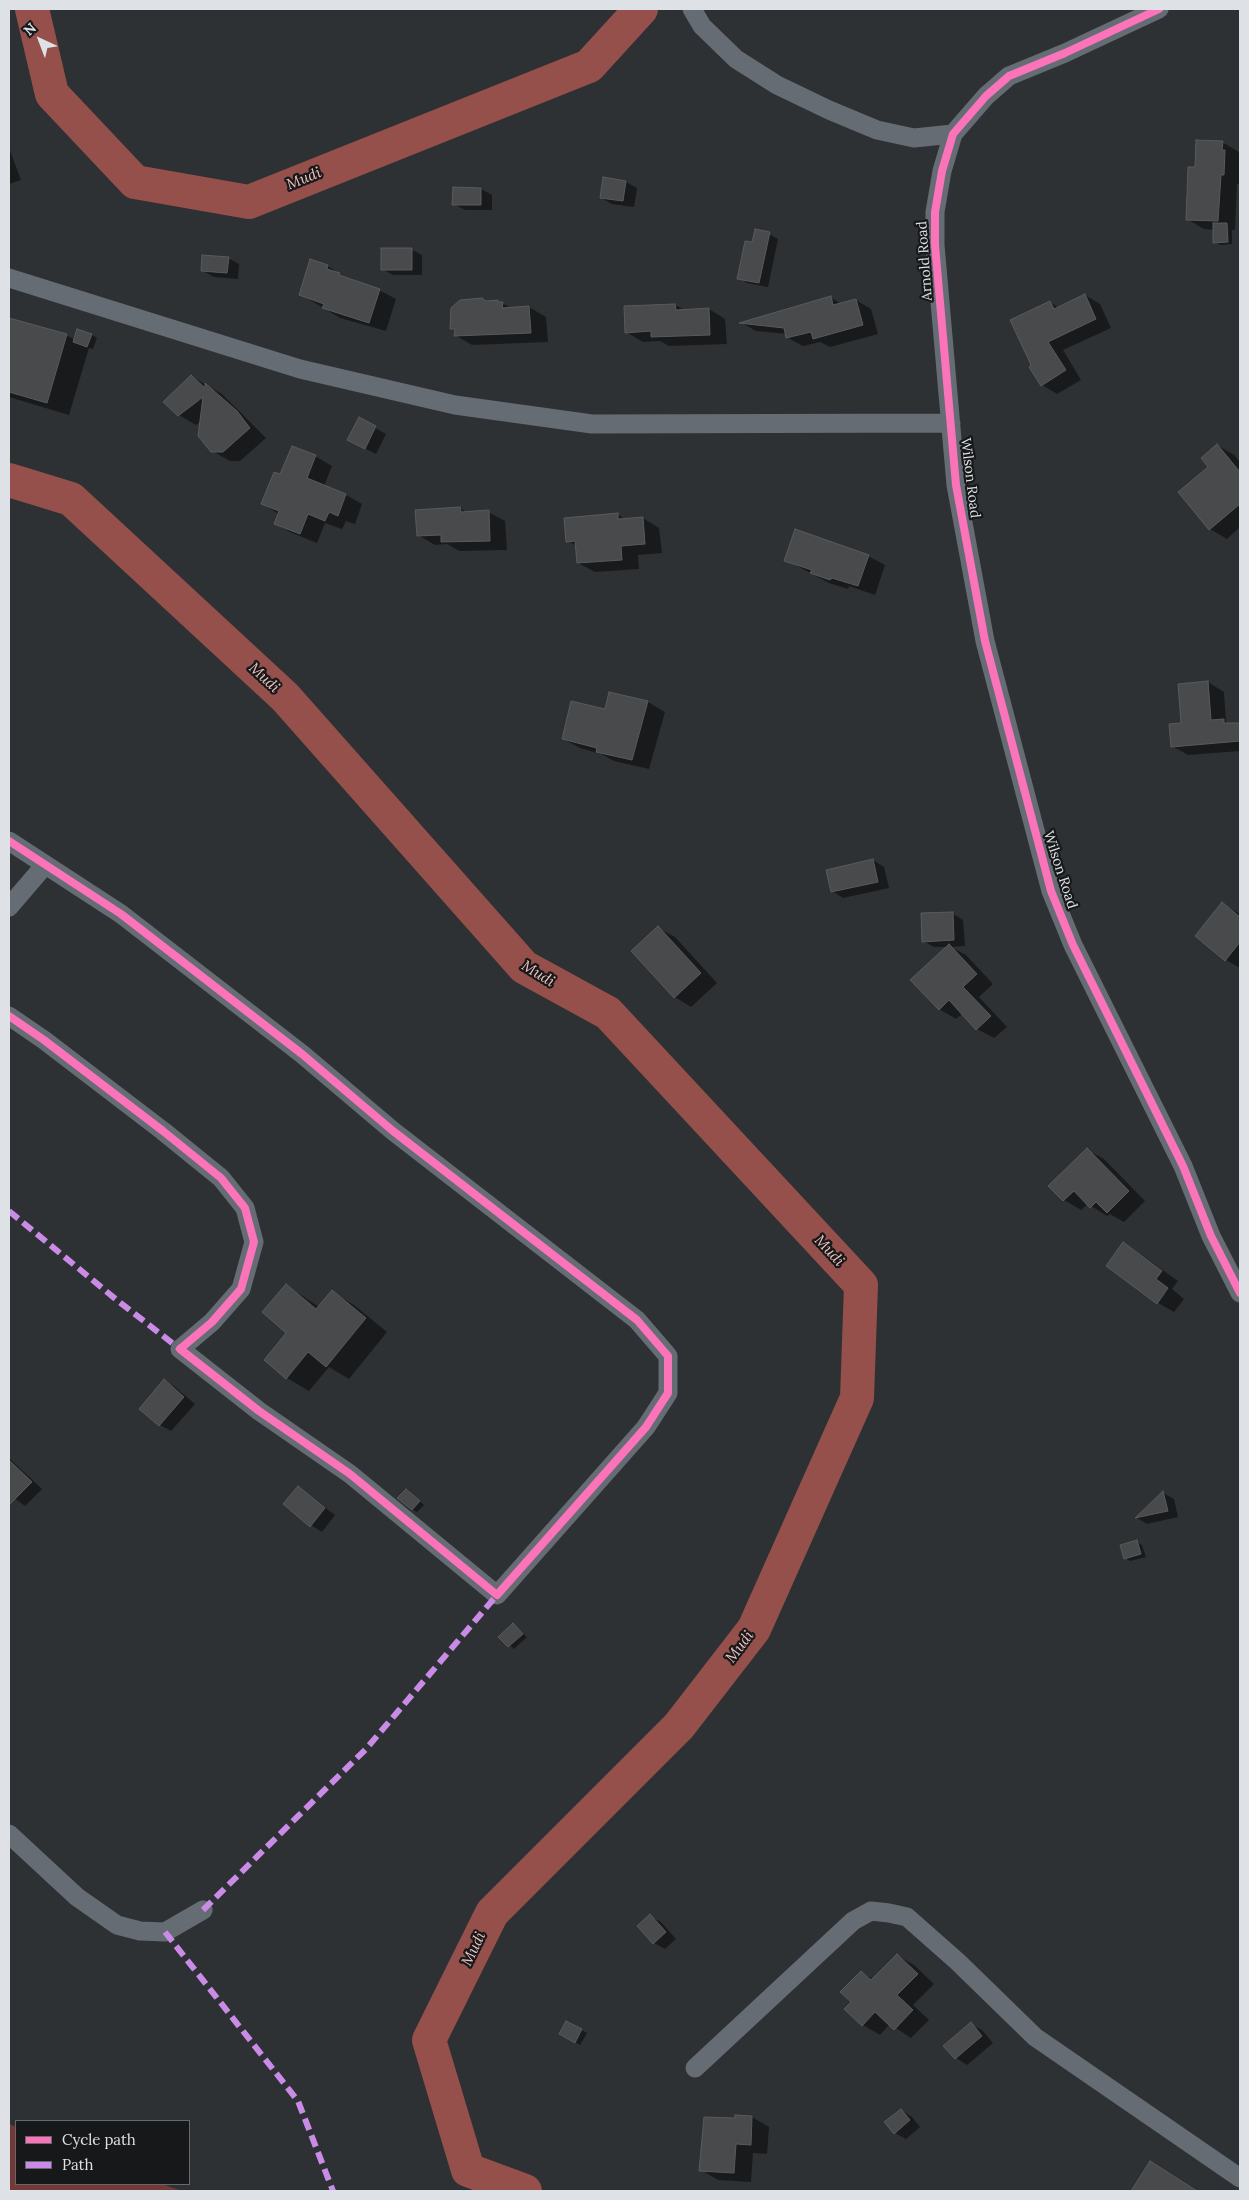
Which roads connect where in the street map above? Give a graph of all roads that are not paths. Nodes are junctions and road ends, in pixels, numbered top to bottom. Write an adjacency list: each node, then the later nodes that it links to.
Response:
1 (692, 9): 3 (street)
2 (1159, 9): 3 (street, Arnold Road)
3 (953, 134): 5 (street, Arnold Road)
4 (9, 278): 5 (street)
5 (951, 423): 10 (street, Wilson Road)
6 (9, 841): 7 (street)
7 (45, 865): 8 (street); 9 (street)
8 (9, 907)
9 (9, 1016)
10 (1240, 1293)
11 (9, 1834): 12 (street)
12 (203, 1910)
13 (695, 2068): 14 (street)
14 (1240, 2178)

